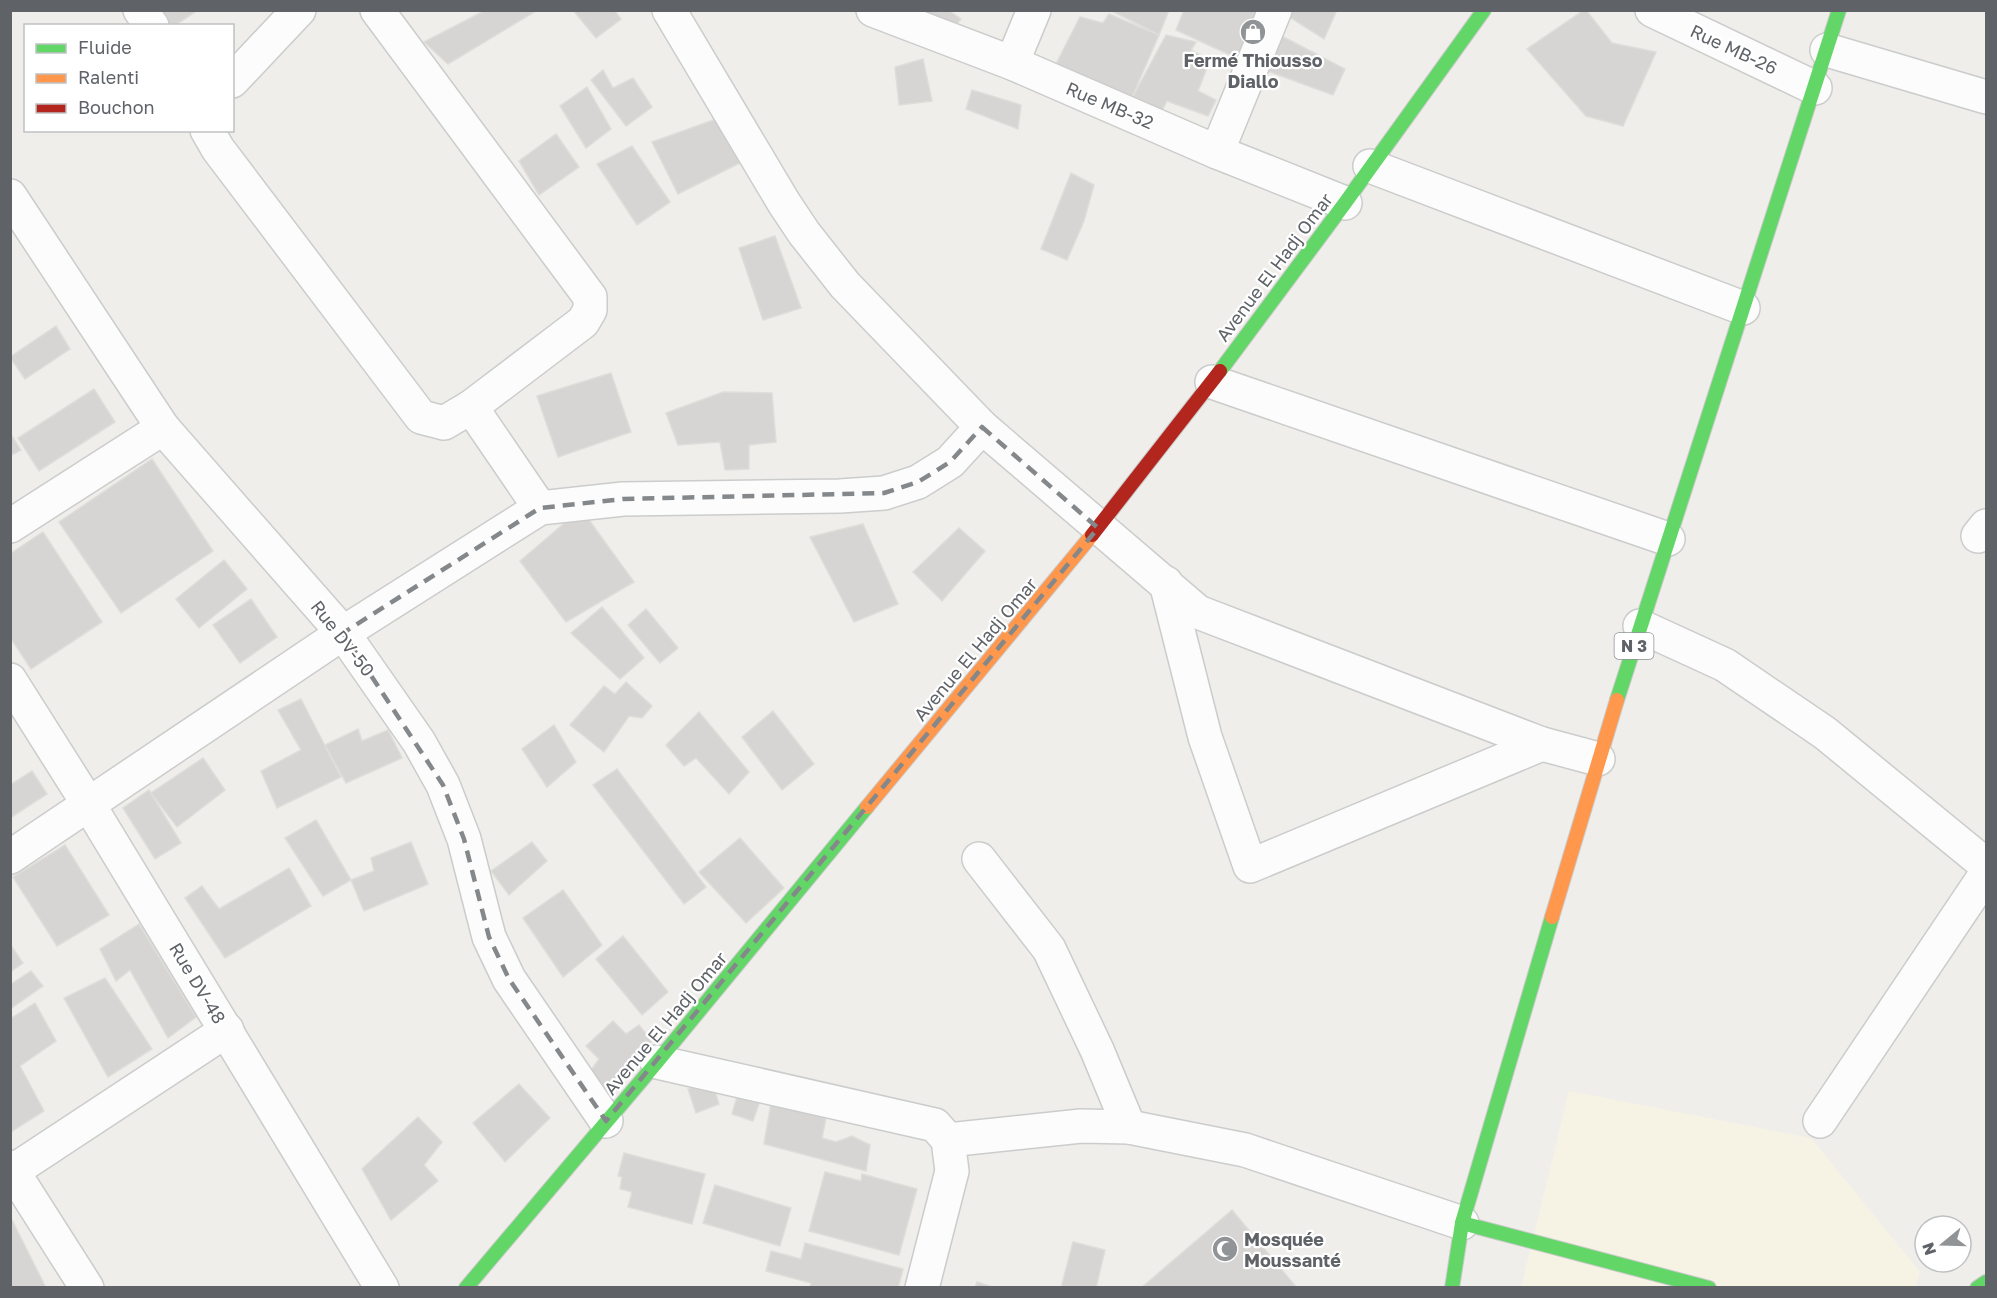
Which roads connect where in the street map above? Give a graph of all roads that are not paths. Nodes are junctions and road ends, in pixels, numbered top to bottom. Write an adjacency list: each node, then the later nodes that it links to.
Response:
1 (140, 10): 11 (street)
2 (299, 10): 14 (street)
3 (377, 10): 24 (street)
4 (669, 10): 25 (street)
5 (873, 10): 13 (street, Rue MB-32)
6 (1034, 10): 13 (street)
7 (1275, 10): 18 (street)
8 (1484, 10): 19 (street, Avenue El Hadj Omar)
9 (1653, 10): 15 (street, Rue MB-26)
10 (1839, 10): 12 (street, N 3)
11 (150, 24)
12 (1827, 50): 15 (street, N 3); 16 (street)
13 (1012, 63): 18 (street, Rue MB-32)
14 (234, 79)
15 (1815, 88): 22 (street, N 3)
16 (1986, 98)
17 (208, 132): 24 (street)
18 (1217, 152): 21 (street, Rue MB-32)
19 (1370, 166): 21 (street, Avenue El Hadj Omar); 22 (street)
20 (11, 197): 26 (street, Rue DV-50)
21 (1344, 203): 23 (street, Avenue El Hadj Omar)
22 (1743, 308): 30 (street, N 3)
23 (1212, 382): 29 (street, Avenue El Hadj Omar); 30 (street)
24 (471, 407): 27 (street)
25 (982, 427): 27 (street); 29 (street)
26 (163, 428): 28 (street); 33 (street, Rue DV-50)
27 (540, 507): 33 (street)
28 (10, 526)
29 (1098, 528): 31 (street); 43 (street, Avenue El Hadj Omar)
30 (1668, 539): 32 (street, N 3)
31 (1166, 583): 35 (street); 35 (street)
32 (1640, 626): 36 (street, N 3); 40 (street)
33 (343, 633): 37 (street); 44 (street, Rue DV-50)
34 (10, 680): 37 (street, Rue DV-48)
35 (1542, 744): 36 (street)
36 (1598, 759): 49 (street, N 3)
37 (89, 805): 38 (street); 42 (street, Rue DV-48)
38 (10, 857)
39 (979, 859): 46 (street)
40 (1986, 865)
41 (1986, 874): 45 (street)
42 (227, 1030): 48 (street); 52 (street, Rue DV-48)
43 (657, 1062): 44 (street, Avenue El Hadj Omar); 47 (street)
44 (606, 1121): 53 (street, Avenue El Hadj Omar)
45 (1820, 1121)
46 (1129, 1127): 47 (street); 49 (street)
47 (948, 1140): 54 (street)
48 (11, 1170): 51 (street)
49 (1462, 1223): 55 (street, N 3); 56 (street)
50 (1986, 1282): 57 (street)
51 (87, 1287)
52 (382, 1287)
53 (466, 1287)
54 (922, 1287)
55 (1452, 1287)
56 (1708, 1287)
57 (1977, 1287)

